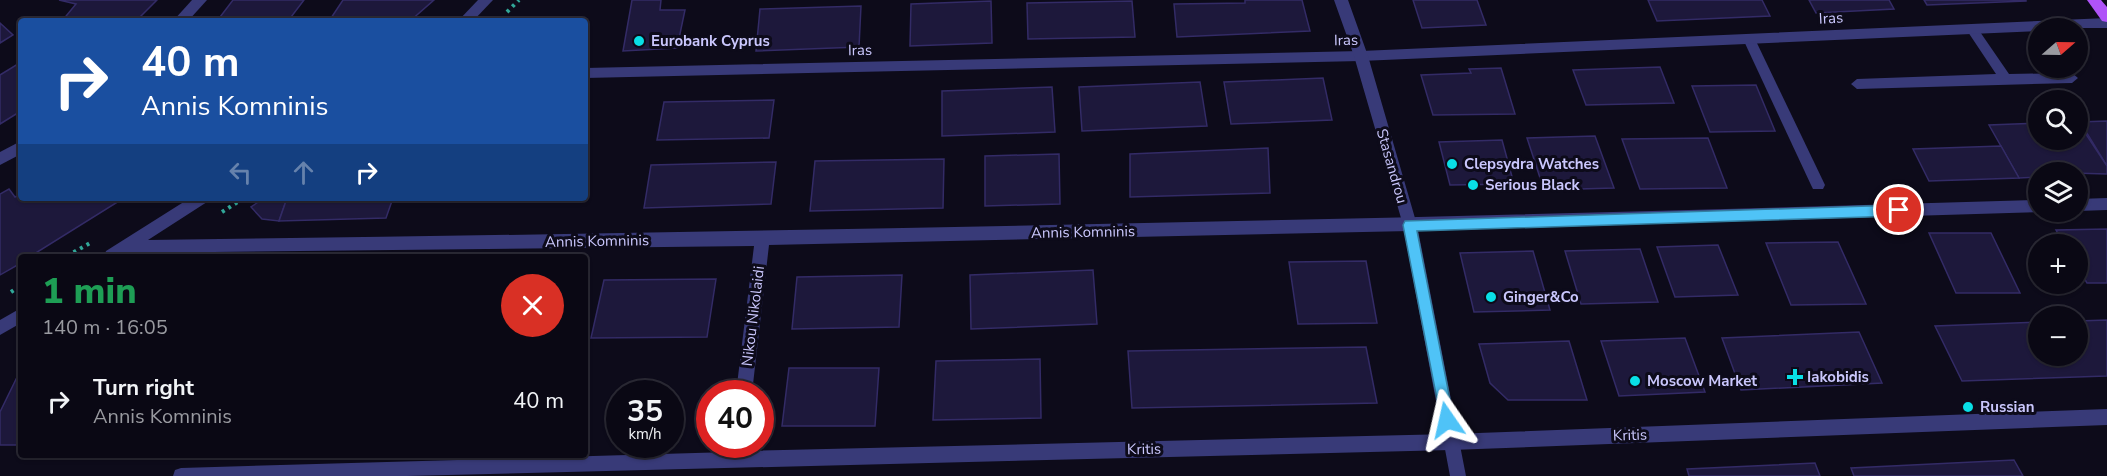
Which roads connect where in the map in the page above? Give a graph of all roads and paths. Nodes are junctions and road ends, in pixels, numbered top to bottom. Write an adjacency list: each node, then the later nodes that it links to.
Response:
1 (200, 0): 6 (street)
2 (486, 0): 7 (street)
3 (1341, 0): 11 (street, Stasandrou)
4 (2094, 0): 5 (main road)
5 (2107, 17)
6 (183, 18)
7 (468, 18)
8 (2107, 23): 9 (street, Iras)
9 (1972, 28): 10 (street, Iras); 14 (lane)
10 (1749, 39): 11 (street, Iras); 18 (lane)
11 (1361, 56): 12 (street, Iras); 23 (street, Stasandrou)
12 (588, 73)
13 (2072, 78): 14 (lane)
14 (2006, 79): 15 (lane)
15 (1857, 84)
16 (18, 149): 17 (street)
17 (0, 159)
18 (1818, 185)
19 (197, 201): 25 (street)
20 (2107, 204): 21 (street)
21 (2088, 205)
22 (2028, 206): 23 (street, Annis Komninis)
23 (1410, 225): 24 (street, Annis Komninis); 31 (street, Stasandrou)
24 (762, 239): 25 (street, Annis Komninis); 29 (street, Nikou Nikolaidi)
25 (127, 246): 26 (street)
26 (114, 254)
27 (18, 317): 28 (street)
28 (0, 328)
29 (746, 380)
30 (2107, 417): 31 (street, Kritis)
31 (1451, 442): 32 (street, Kritis); 35 (street, Stasandrou)
32 (774, 451)
33 (696, 454): 34 (street, Kritis)
34 (181, 476)
35 (1458, 476)

